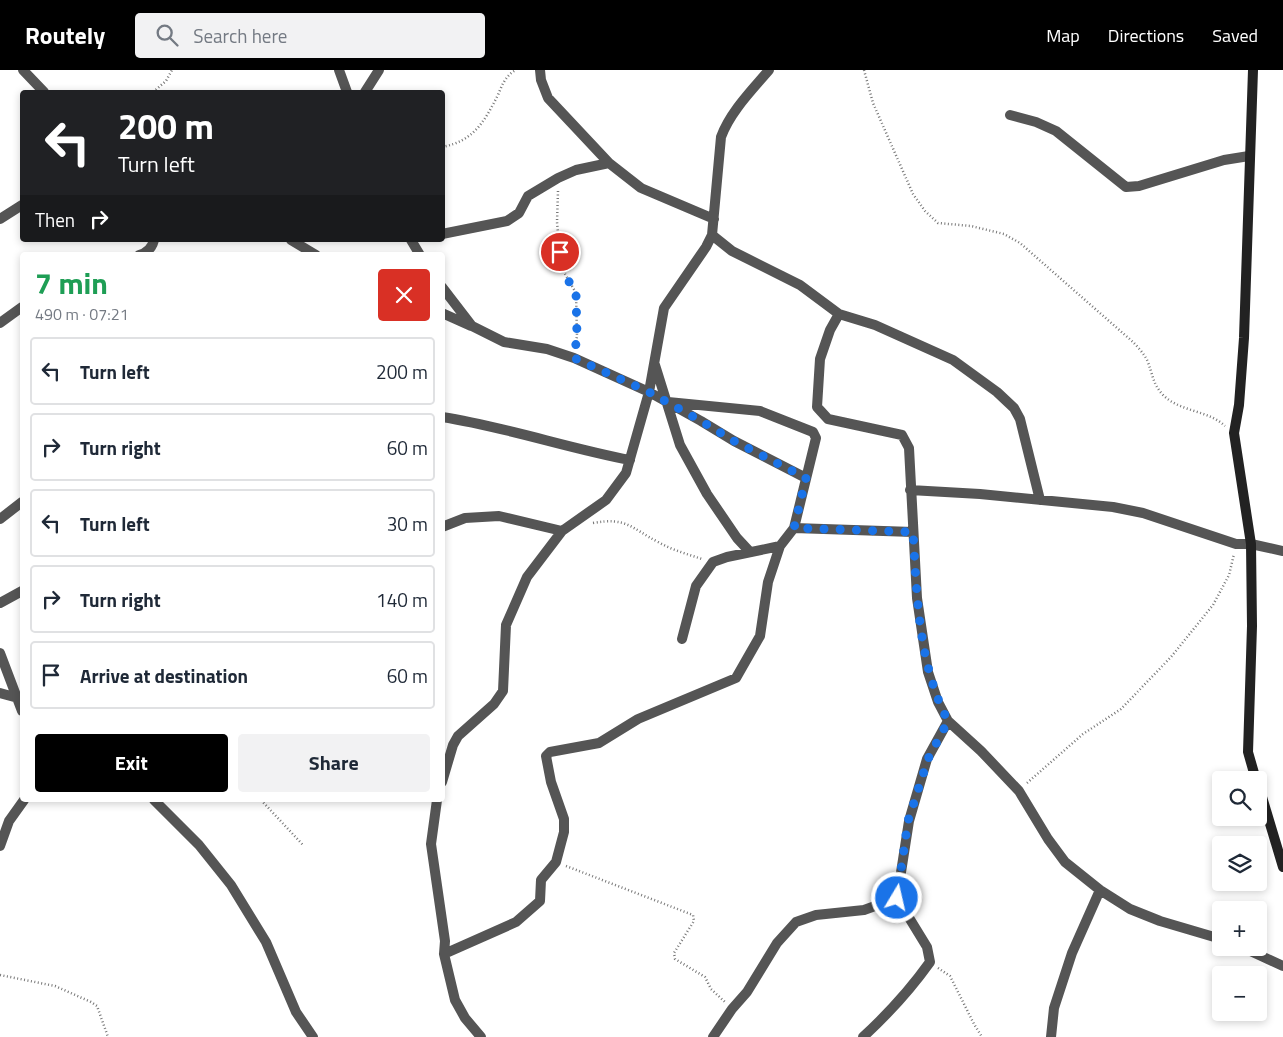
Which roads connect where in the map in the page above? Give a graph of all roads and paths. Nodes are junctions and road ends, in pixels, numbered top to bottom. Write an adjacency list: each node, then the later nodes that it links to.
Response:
1 (23, 70): 10 (street)
2 (172, 70): 11 (path)
3 (340, 70): 12 (street)
4 (379, 70): 13 (street)
5 (516, 70): 15 (path)
6 (540, 70): 17 (street)
7 (769, 70): 21 (street)
8 (864, 70): 37 (path)
9 (1253, 70): 16 (street)
10 (42, 90)
11 (155, 90)
12 (347, 90)
13 (366, 90)
14 (1010, 115): 16 (street)
15 (445, 146)
16 (1249, 156): 37 (street)
17 (609, 163): 18 (street); 21 (street)
18 (558, 178): 22 (street); 32 (path)
19 (20, 206): 20 (street)
20 (0, 219)
21 (714, 219): 23 (street)
22 (445, 233)
23 (712, 235): 29 (street); 33 (street)
24 (294, 242): 25 (street)
25 (311, 252)
26 (445, 291): 31 (street)
27 (20, 309): 30 (street)
28 (445, 314): 31 (street)
29 (838, 314): 40 (street); 41 (street)
30 (0, 324)
31 (472, 326): 32 (street)
32 (574, 358): 34 (street)
33 (654, 362): 34 (street); 35 (street)
34 (649, 392): 35 (street); 38 (street)
35 (668, 402): 39 (street); 39 (street); 52 (street)
36 (445, 418): 38 (street)
37 (1234, 433): 49 (street)
38 (630, 460): 46 (street)
39 (806, 478): 45 (street)
40 (910, 490): 41 (street); 47 (street)
41 (1040, 500): 48 (street)
42 (20, 504): 43 (street)
43 (0, 519)
44 (445, 526): 46 (street)
45 (794, 528): 47 (street); 50 (street)
46 (565, 530): 53 (path); 63 (street)
47 (913, 532): 61 (street)
48 (1236, 544): 49 (street); 64 (path)
49 (1251, 544): 51 (street); 62 (street)
50 (780, 546): 52 (street); 72 (street)
51 (1283, 550)
52 (750, 552): 53 (street)
53 (713, 562): 56 (street)
54 (20, 591): 55 (street)
55 (0, 603)
56 (682, 639)
57 (0, 653): 59 (street)
58 (0, 694): 59 (street)
59 (18, 698): 60 (street)
60 (20, 704)
61 (948, 721): 64 (street); 75 (street)
62 (1253, 771)
63 (445, 772)
64 (1019, 791): 74 (street)
65 (23, 802): 71 (street)
66 (156, 802): 84 (street)
67 (263, 802): 70 (path)
68 (437, 802): 77 (street)
69 (1267, 814): 73 (street)
70 (303, 845)
71 (0, 846)
72 (556, 862): 77 (street); 82 (path)
73 (1283, 867)
74 (1100, 890): 76 (street); 89 (street)
75 (897, 898): 79 (street); 82 (street)
76 (1212, 936)
77 (444, 954): 85 (street)
78 (1261, 956): 80 (street)
79 (930, 962): 87 (street); 88 (path)
80 (1283, 966)
81 (0, 975): 83 (path)
82 (732, 1009): 86 (street)
83 (108, 1037)
84 (312, 1037)
85 (481, 1037)
86 (713, 1037)
87 (863, 1037)
88 (982, 1037)
89 (1051, 1037)

